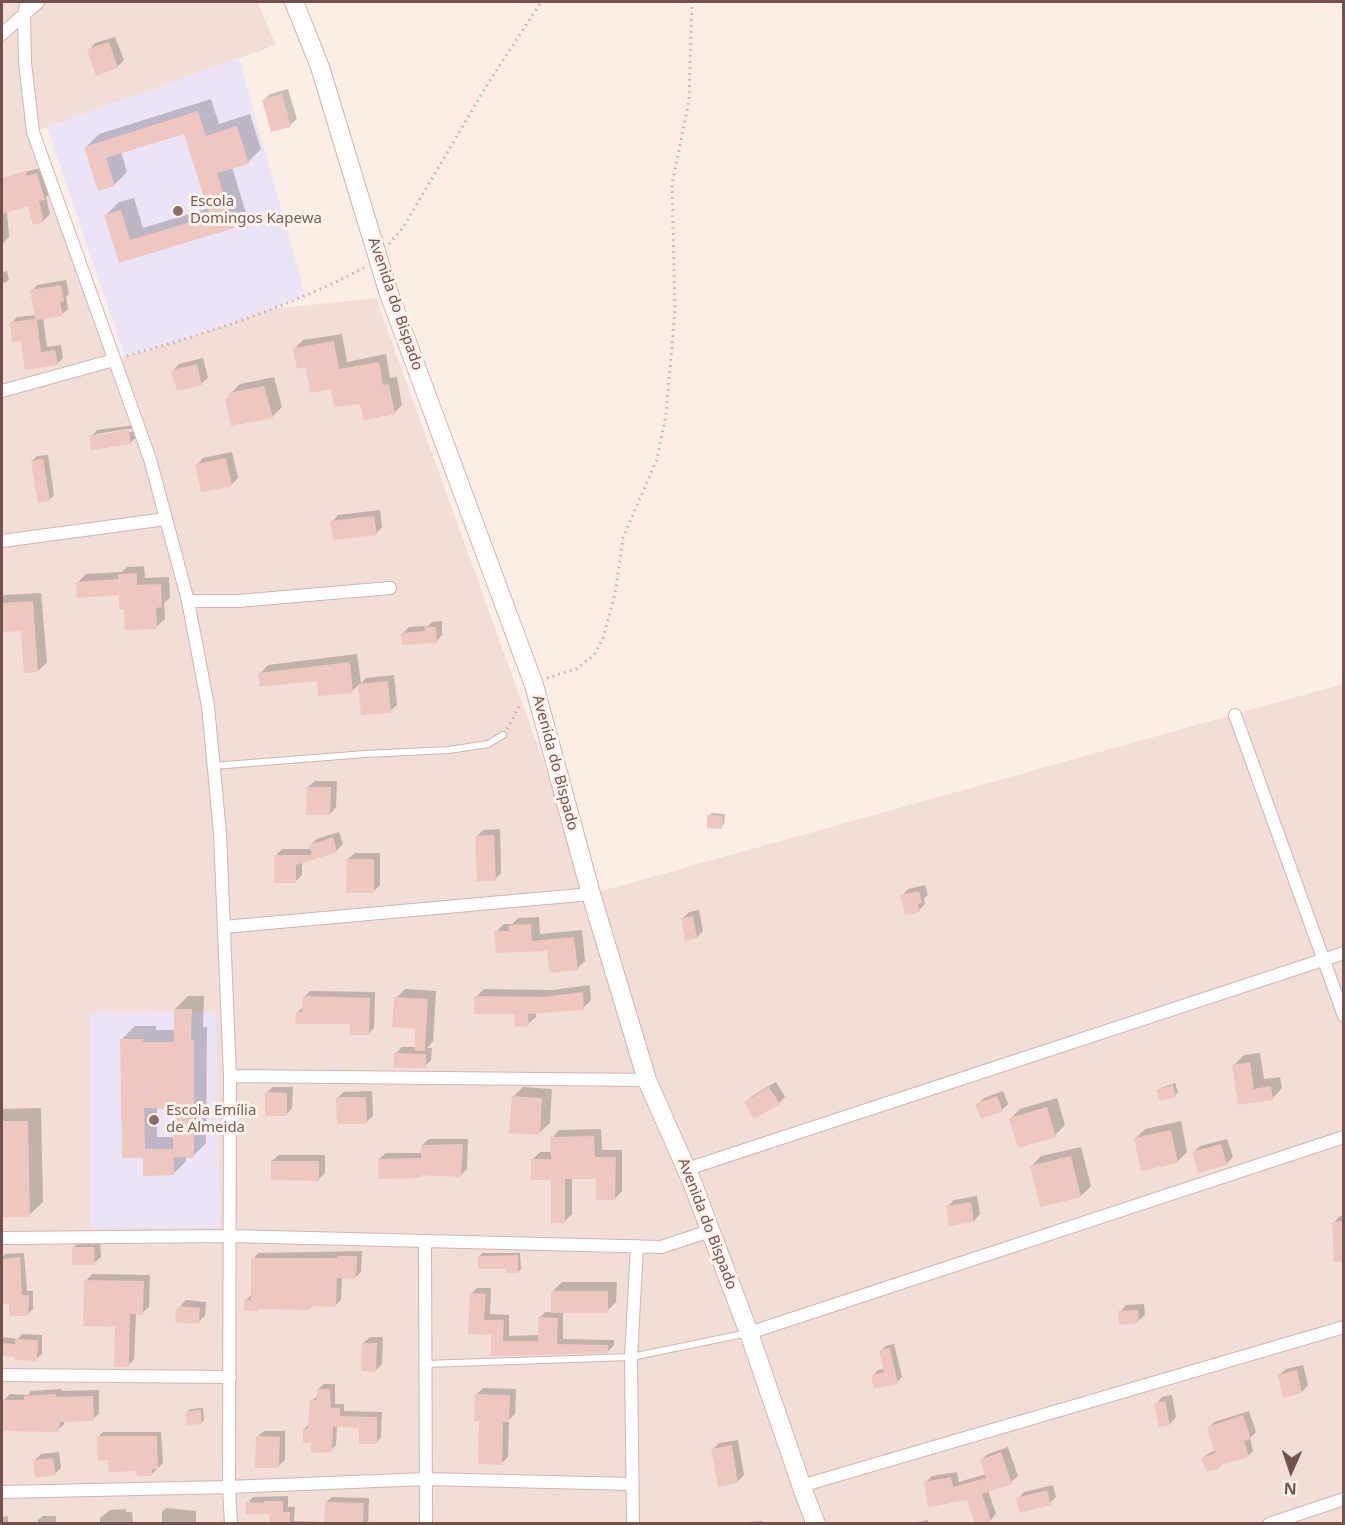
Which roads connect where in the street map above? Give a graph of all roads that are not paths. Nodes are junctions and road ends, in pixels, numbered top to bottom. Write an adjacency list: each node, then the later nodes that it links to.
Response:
1 (38, 2): 3 (street)
2 (294, 2): 14 (main road, Avenida do Bispado)
3 (25, 8): 4 (street); 5 (street)
4 (2, 34)
5 (114, 360): 6 (street); 7 (street)
6 (2, 391)
7 (166, 519): 8 (street); 10 (street)
8 (2, 541)
9 (390, 588): 10 (street)
10 (188, 601): 13 (street)
11 (1235, 714): 17 (street)
12 (503, 735): 13 (lane)
13 (213, 766): 15 (street)
14 (591, 894): 15 (street); 20 (main road, Avenida do Bispado)
15 (224, 927): 19 (street)
16 (1344, 953): 17 (street)
17 (1323, 960): 18 (street); 22 (street)
18 (1344, 1016)
19 (231, 1076): 20 (street); 24 (street)
20 (647, 1080): 22 (main road, Avenida do Bispado)
21 (1344, 1137): 29 (street)
22 (687, 1169): 23 (main road, Avenida do Bispado)
23 (710, 1231): 27 (street); 29 (main road, Avenida do Bispado)
24 (231, 1236): 25 (street); 26 (street); 33 (street)
25 (2, 1238)
26 (425, 1241): 27 (street); 31 (street)
27 (637, 1246): 30 (street)
28 (1344, 1327): 36 (street)
29 (749, 1333): 30 (lane); 36 (main road, Avenida do Bispado)
30 (631, 1357): 31 (lane); 35 (street)
31 (425, 1364): 34 (street)
32 (2, 1375): 33 (street)
33 (230, 1377): 37 (street)
34 (426, 1479): 35 (street); 37 (street); 41 (street)
35 (633, 1484): 42 (street)
36 (801, 1486): 43 (main road, Avenida do Bispado)
37 (230, 1487): 38 (street); 40 (street)
38 (2, 1492)
39 (1344, 1499): 44 (street)
40 (231, 1524)
41 (426, 1524)
42 (633, 1524)
43 (816, 1524)
44 (1269, 1524)

